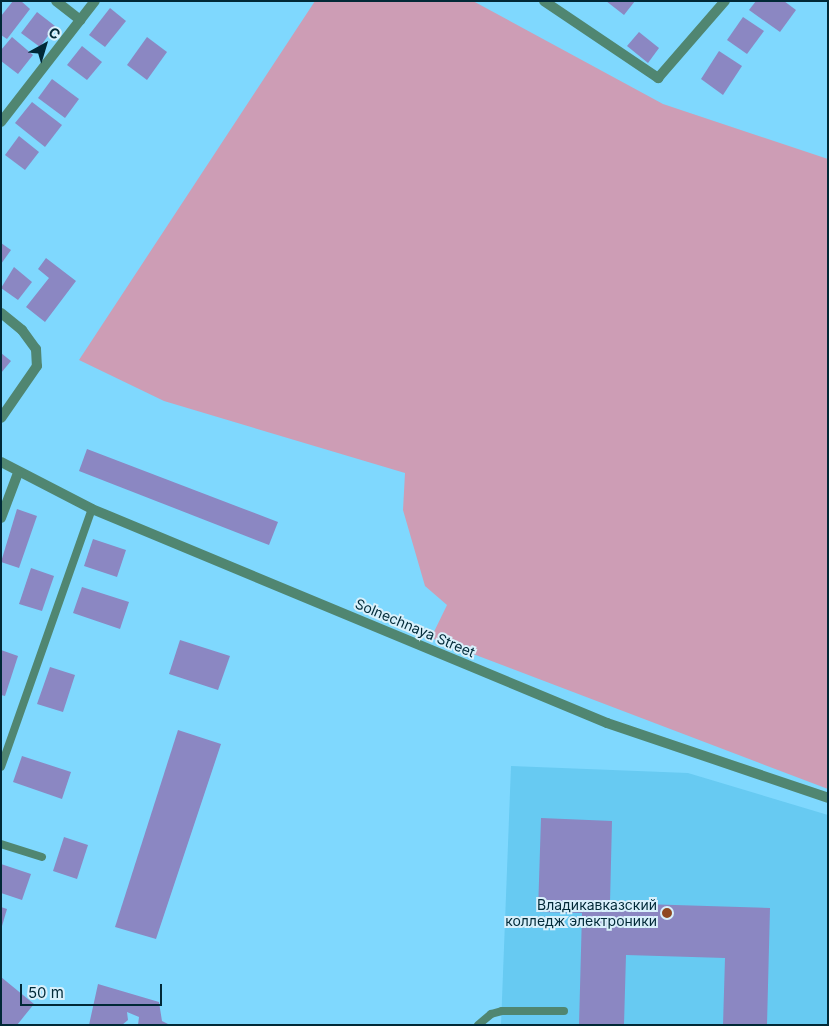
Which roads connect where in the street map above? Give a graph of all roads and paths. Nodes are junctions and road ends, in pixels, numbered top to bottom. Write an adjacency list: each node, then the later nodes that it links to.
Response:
1 (56, 1): 5 (street)
2 (95, 1): 5 (street)
3 (544, 1): 4 (street)
4 (725, 1)
5 (80, 20): 6 (street)
6 (1, 122)
7 (1, 313): 8 (street)
8 (1, 418)
9 (1, 462): 10 (street, Solnechnaya Street)
10 (18, 473): 11 (street, Solnechnaya Street); 12 (street)
11 (92, 508): 13 (lane); 14 (street, Solnechnaya Street)
12 (1, 518)
13 (1, 767)
14 (828, 798)
15 (1, 844): 16 (lane)
16 (42, 857)
17 (564, 1011): 18 (lane)
18 (478, 1025)

